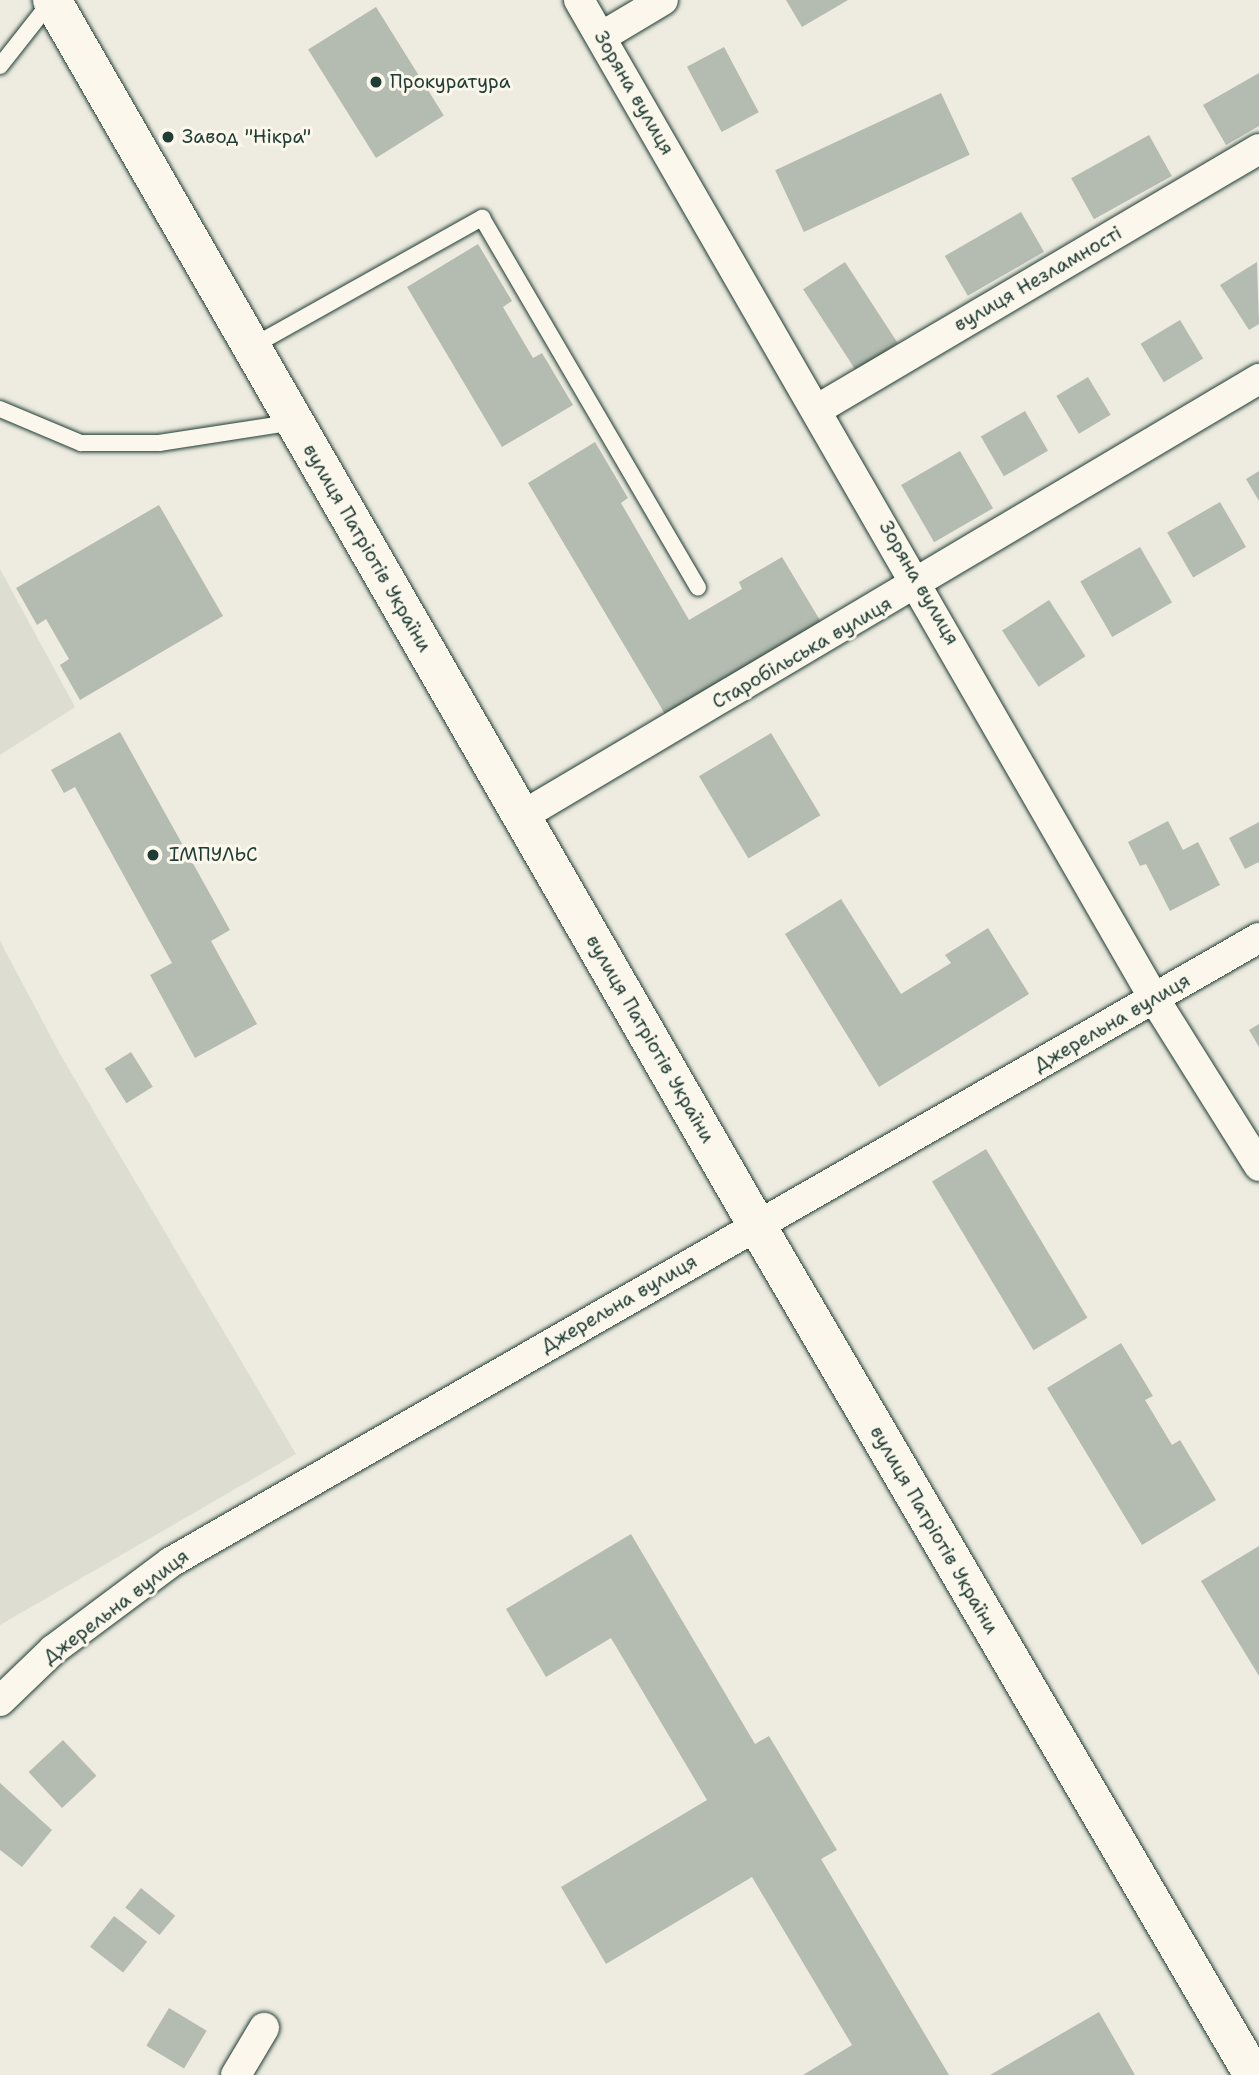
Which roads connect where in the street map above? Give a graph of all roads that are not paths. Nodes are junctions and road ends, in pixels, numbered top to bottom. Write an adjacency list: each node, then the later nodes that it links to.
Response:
1 (52, 0): 5 (lane); 7 (main road, вулиця Патріотів України)
2 (579, 0): 4 (street, Зоряна вулиця)
3 (663, 0): 4 (street)
4 (601, 37): 10 (street, Зоряна вулиця)
5 (0, 66)
6 (1259, 149): 10 (street, вулиця Незламності)
7 (251, 347): 11 (main road, вулиця Патріотів України); 13 (lane)
8 (1259, 379): 12 (street, Старобільська вулиця)
9 (0, 409): 11 (lane)
10 (818, 409): 12 (street, Зоряна вулиця)
11 (294, 422): 14 (main road, вулиця Патріотів України)
12 (920, 584): 14 (street, Старобільська вулиця); 16 (street, Зоряна вулиця)
13 (698, 587)
14 (522, 816): 18 (main road, вулиця Патріотів України)
15 (1259, 938): 16 (street, Джерельна вулиця)
16 (1155, 1000): 17 (street, Зоряна вулиця); 18 (street, Джерельна вулиця)
17 (1259, 1166)
18 (756, 1224): 19 (street, Джерельна вулиця); 22 (main road, вулиця Патріотів України)
19 (0, 1701)
20 (264, 2028): 21 (street)
21 (236, 2075)
22 (1252, 2075)

